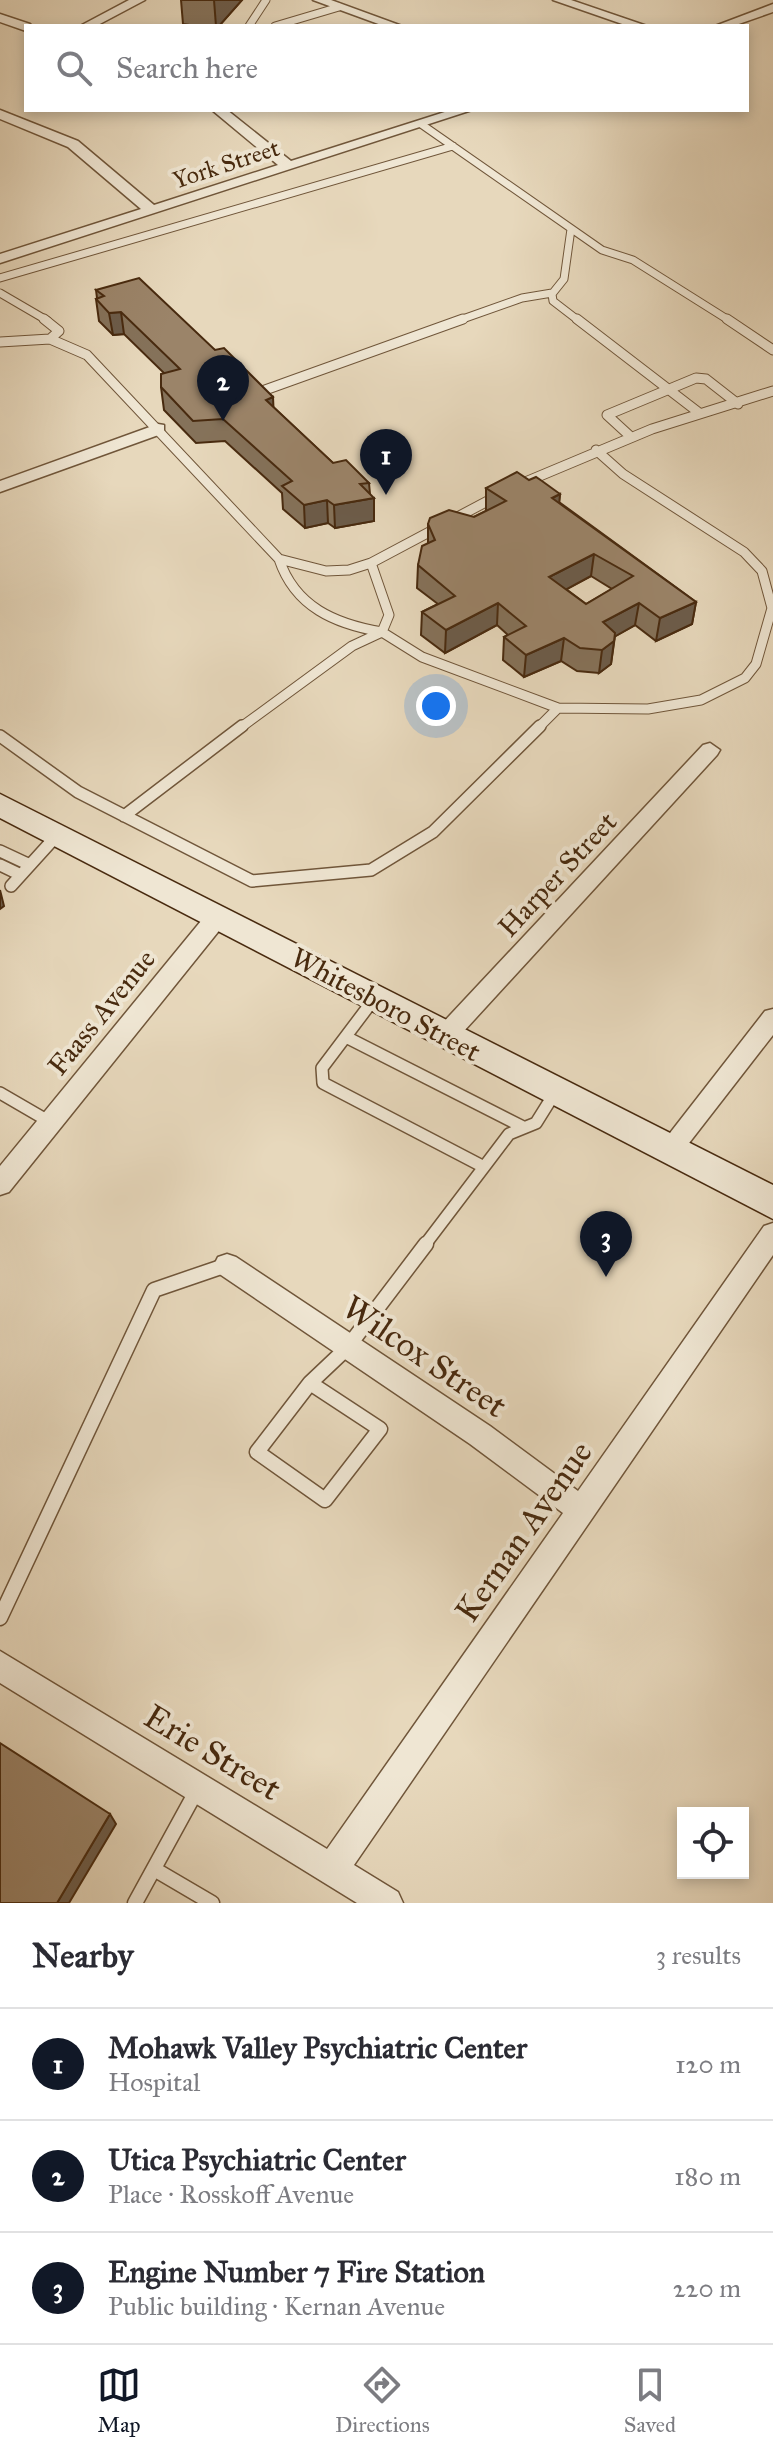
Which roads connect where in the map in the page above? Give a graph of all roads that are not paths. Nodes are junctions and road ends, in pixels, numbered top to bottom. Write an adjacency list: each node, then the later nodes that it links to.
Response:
1 (139, 0): 8 (street)
2 (266, 0): 9 (lane)
3 (319, 0): 5 (street)
4 (559, 0): 12 (street)
5 (339, 7): 10 (lane); 11 (street)
6 (773, 8): 13 (street)
7 (0, 18): 14 (street)
8 (90, 24)
9 (250, 24)
10 (282, 24)
11 (390, 24)
12 (635, 24)
13 (727, 24)
14 (24, 26)
15 (221, 112): 20 (street)
16 (459, 112): 18 (street, York Street)
17 (0, 114): 21 (street)
18 (421, 124): 19 (lane); 20 (street, York Street)
19 (453, 146): 22 (lane); 24 (lane)
20 (289, 167): 21 (street, York Street)
21 (152, 211): 23 (street, York Street)
22 (571, 229): 26 (lane); 29 (lane)
23 (0, 259)
24 (0, 278)
25 (0, 293): 27 (lane)
26 (552, 293): 30 (lane); 31 (lane)
27 (50, 339): 28 (lane); 35 (lane)
28 (0, 342)
29 (773, 350)
30 (668, 389): 33 (lane); 34 (lane); 36 (lane)
31 (265, 390)
32 (773, 391): 33 (lane)
33 (738, 404): 34 (lane)
34 (698, 412): 36 (lane)
35 (158, 429): 38 (street); 39 (lane)
36 (631, 437): 37 (lane)
37 (596, 450): 40 (lane); 42 (lane)
38 (0, 487)
39 (279, 559): 40 (lane); 41 (lane)
40 (371, 563): 41 (lane)
41 (382, 632): 42 (lane); 46 (lane)
42 (558, 708): 46 (lane)
43 (0, 736): 46 (lane)
44 (710, 750): 56 (street, Harper Street)
45 (3, 805): 47 (street, Whitesboro Street)
46 (124, 816)
47 (59, 833): 50 (lane); 53 (street, Whitesboro Street)
48 (0, 851): 50 (lane)
49 (0, 865): 51 (lane)
50 (30, 865): 51 (lane)
51 (21, 875): 52 (lane)
52 (11, 886)
53 (218, 916): 54 (street, Whitesboro Street); 60 (street, Faass Avenue)
54 (374, 998): 56 (street, Whitesboro Street); 57 (lane)
55 (773, 1018): 62 (street)
56 (445, 1036): 58 (street, Whitesboro Street)
57 (346, 1037): 61 (lane); 63 (lane)
58 (556, 1091): 61 (lane); 62 (street, Whitesboro Street)
59 (0, 1093): 60 (lane)
60 (50, 1122): 64 (street, Faass Avenue)
61 (523, 1127): 63 (lane)
62 (671, 1149): 65 (street, Whitesboro Street)
63 (484, 1167): 68 (lane)
64 (0, 1184)
65 (773, 1203)
66 (773, 1234): 70 (street, Kernan Avenue)
67 (227, 1265): 68 (street, Wilcox Street); 71 (lane)
68 (347, 1348): 69 (lane); 70 (street, Wilcox Street)
69 (310, 1383): 69 (lane)
70 (581, 1510): 75 (street, Kernan Avenue)
71 (0, 1618)
72 (0, 1666): 73 (street, Erie Street)
73 (199, 1787): 74 (lane); 75 (street, Erie Street)
74 (154, 1869): 76 (lane); 77 (lane)
75 (332, 1869): 78 (street, Erie Street)
76 (135, 1903)
77 (212, 1903)
78 (387, 1903)

